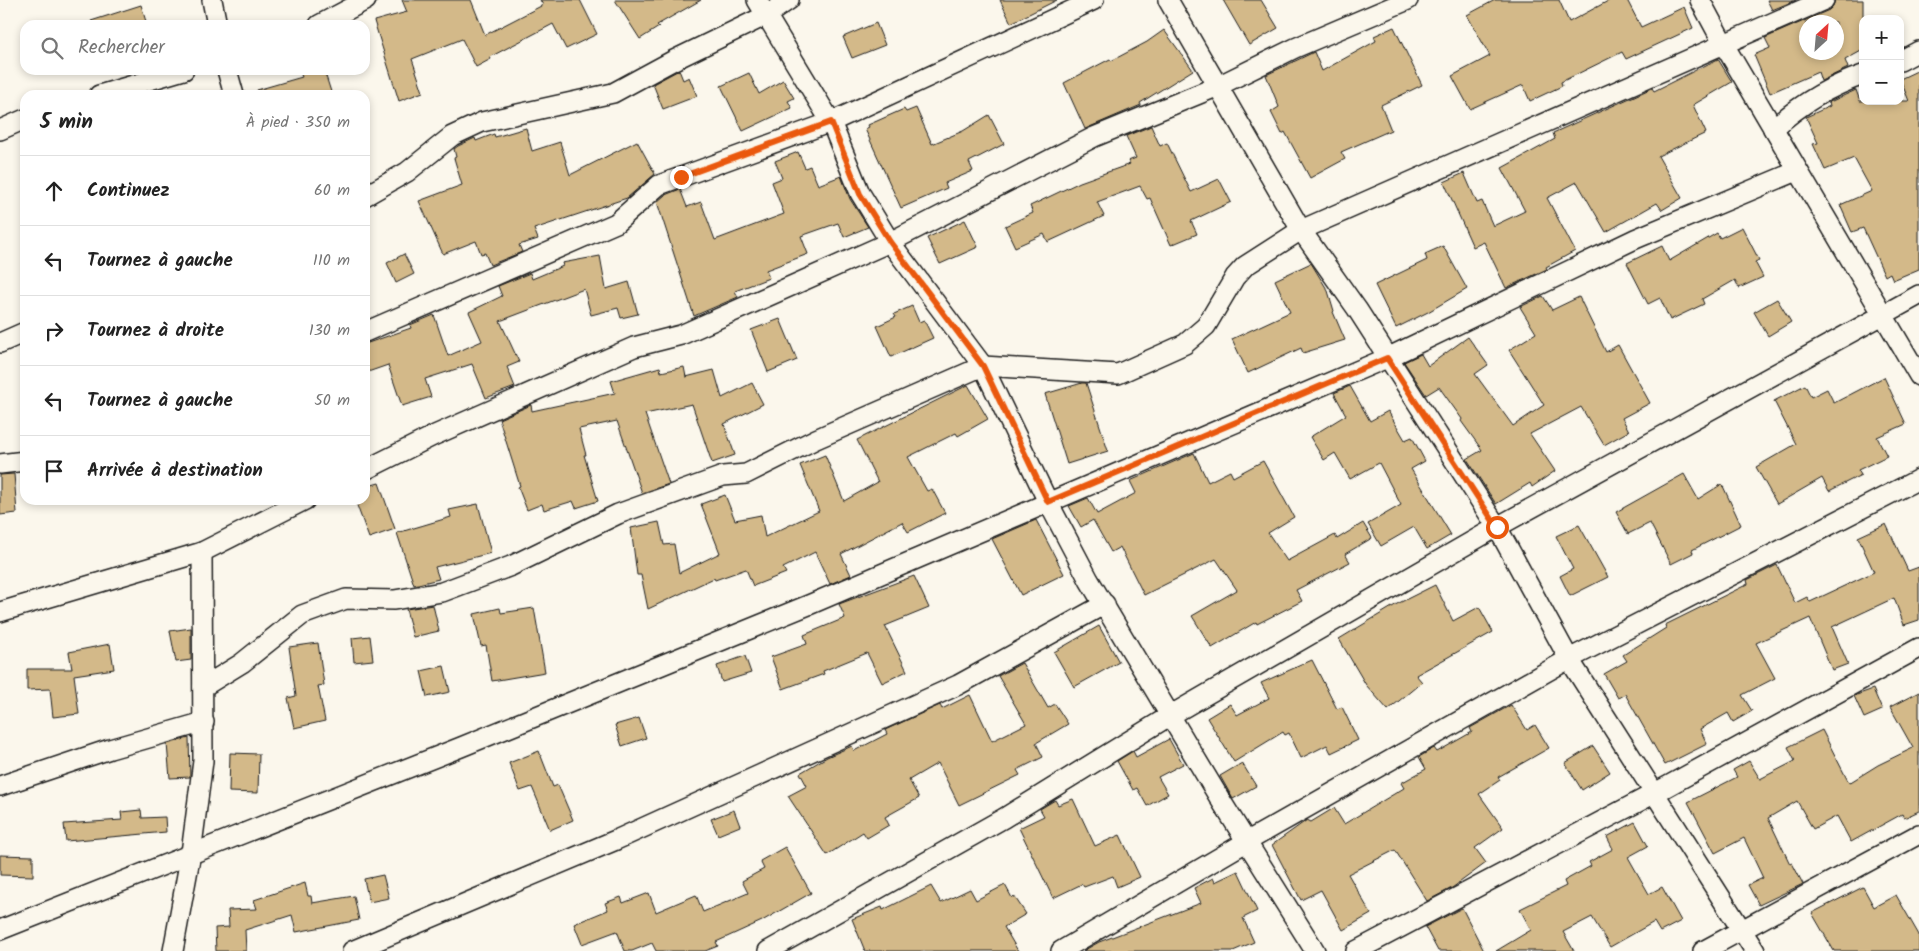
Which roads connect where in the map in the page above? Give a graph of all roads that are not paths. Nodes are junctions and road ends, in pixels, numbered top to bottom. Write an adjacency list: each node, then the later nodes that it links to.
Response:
1 (212, 0): 10 (street)
2 (366, 0): 11 (street)
3 (789, 0): 9 (street)
4 (1094, 0): 22 (street)
5 (1168, 0): 18 (street)
6 (1408, 0): 18 (street)
7 (1700, 0): 12 (street)
8 (1824, 0): 12 (street)
9 (762, 8): 22 (street); 26 (street)
10 (216, 20)
11 (328, 20)
12 (1723, 44): 23 (street); 27 (street)
13 (1919, 51): 14 (street)
14 (1902, 60)
15 (167, 75): 19 (street)
16 (228, 75): 20 (street)
17 (1859, 76): 23 (street)
18 (1216, 87): 27 (street); 28 (street)
19 (116, 90)
20 (233, 90)
21 (20, 121): 24 (street)
22 (831, 122): 28 (street); 31 (street)
23 (1773, 129): 25 (street)
24 (0, 130)
25 (1797, 170): 30 (street); 34 (street)
26 (370, 193)
27 (1301, 230): 34 (street); 35 (street)
28 (890, 242): 35 (street); 39 (street)
29 (1919, 295): 30 (street)
30 (1884, 315): 36 (street); 43 (street)
31 (370, 330)
32 (20, 334): 33 (street)
33 (0, 343)
34 (1387, 358): 41 (street); 43 (street)
35 (983, 366): 41 (street); 49 (street)
36 (1919, 376)
37 (20, 462): 38 (street)
38 (0, 464)
39 (370, 468)
40 (1919, 479): 48 (street)
41 (1048, 502): 45 (street); 56 (street)
42 (295, 505): 44 (street)
43 (1497, 527): 48 (street); 50 (street)
44 (202, 552): 46 (street); 49 (street)
45 (1105, 604): 50 (street); 60 (street)
46 (0, 612)
47 (1919, 648): 53 (street)
48 (1569, 659): 53 (street); 55 (street)
49 (204, 687): 51 (street)
50 (1170, 715): 55 (street); 61 (street)
51 (204, 722): 52 (street); 56 (street)
52 (0, 786)
53 (1655, 793): 58 (street); 64 (street)
54 (1919, 834): 58 (street)
55 (1246, 842): 62 (street); 63 (street)
56 (191, 853): 57 (street); 59 (street)
57 (0, 930)
58 (1742, 931): 65 (street); 66 (street)
59 (173, 951)
60 (352, 951)
61 (768, 951)
62 (1061, 951)
63 (1315, 951)
64 (1356, 951)
65 (1702, 951)
66 (1755, 951)

